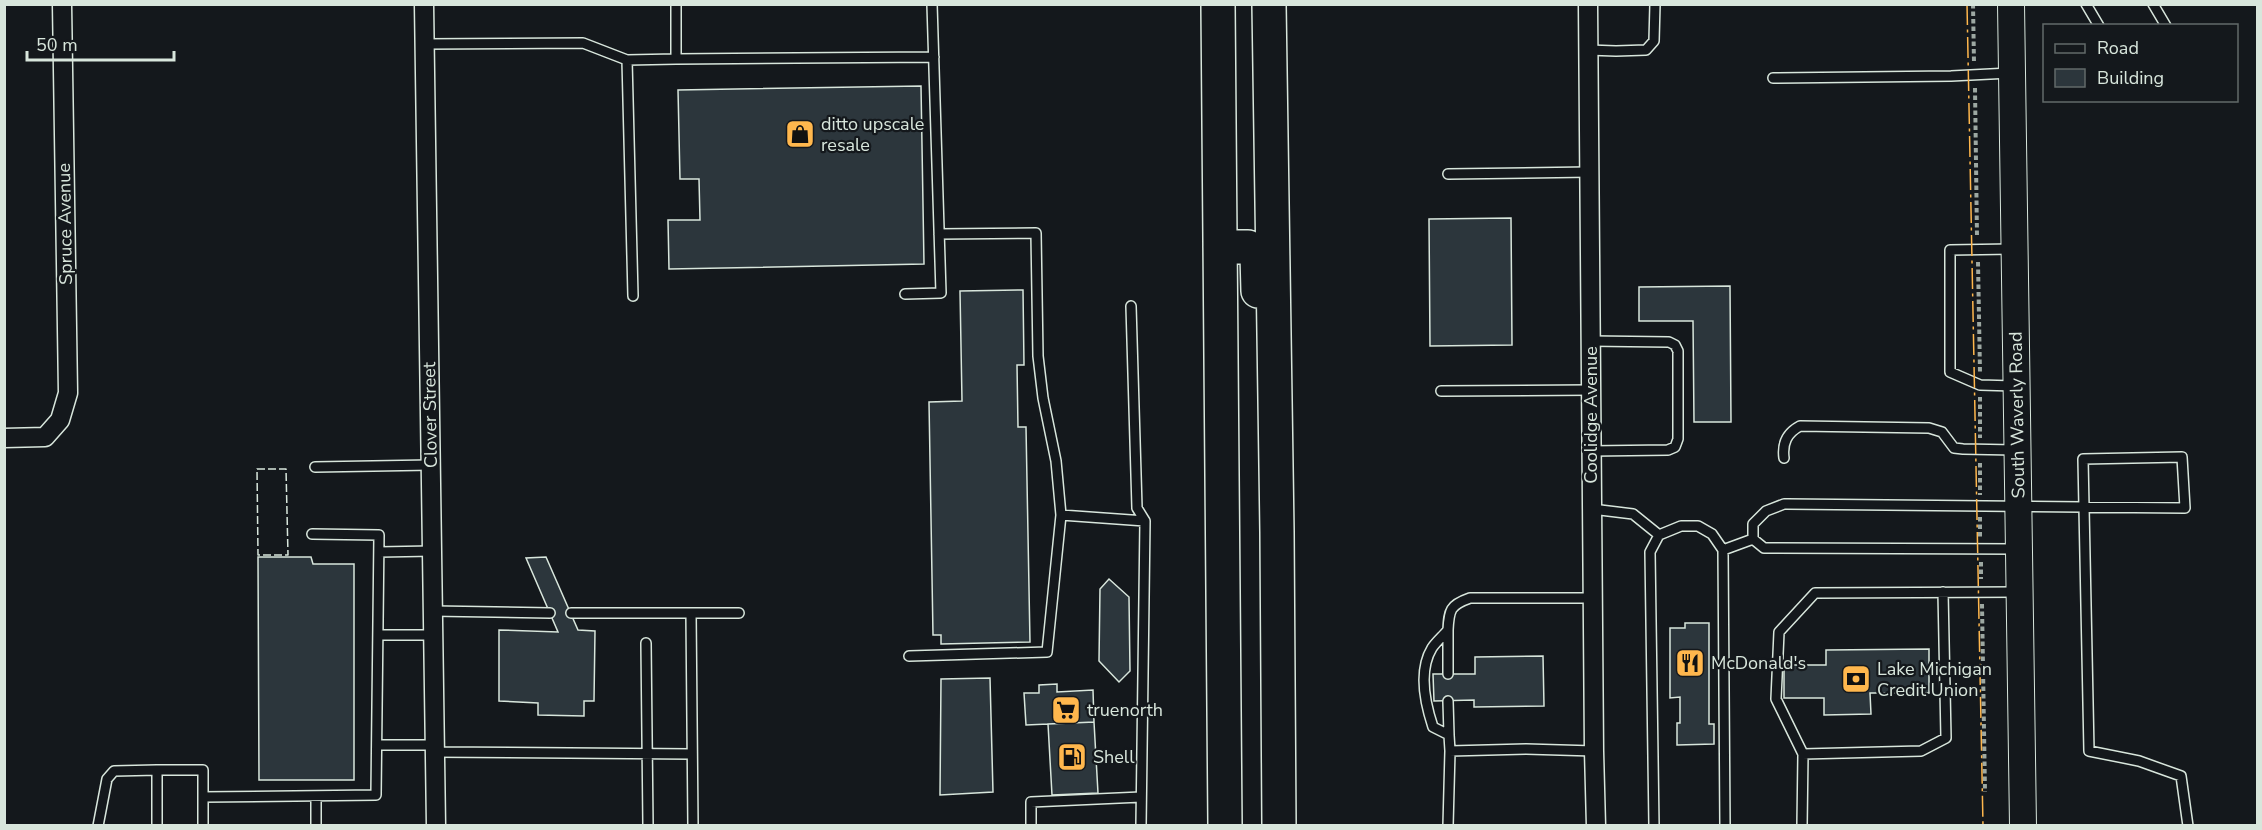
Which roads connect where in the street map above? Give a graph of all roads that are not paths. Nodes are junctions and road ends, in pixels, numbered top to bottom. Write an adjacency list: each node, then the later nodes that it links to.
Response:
1 (62, 4): 33 (street, Spruce Avenue)
2 (424, 4): 14 (street, Clover Street)
3 (676, 4): 17 (lane)
4 (932, 4): 16 (lane)
5 (1218, 4): 24 (highway)
6 (1269, 4): 44 (highway)
7 (1588, 4): 15 (street, Coolidge Avenue)
8 (1655, 4): 15 (lane)
9 (2011, 4): 19 (main road, South Waverly Road)
10 (2086, 4): 12 (lane)
11 (2152, 4): 13 (lane)
12 (2099, 24)
13 (2165, 24)
14 (425, 44): 18 (lane); 37 (street, Clover Street)
15 (1588, 50): 21 (street, Coolidge Avenue)
16 (934, 57): 17 (lane); 23 (lane)
17 (676, 59): 18 (lane)
18 (627, 60): 27 (lane)
19 (2012, 73): 20 (lane); 25 (main road, South Waverly Road)
20 (1773, 78)
21 (1589, 172): 22 (lane); 29 (street, Coolidge Avenue)
22 (1448, 174)
23 (939, 234): 26 (lane); 42 (lane)
24 (1220, 247): 44 (highway); 88 (highway)
25 (2014, 249): 30 (main road, South Waverly Road); 30 (lane)
26 (905, 294)
27 (633, 296)
28 (1131, 306): 43 (lane)
29 (1591, 341): 31 (street, Coolidge Avenue); 35 (lane)
30 (2016, 386): 34 (main road, South Waverly Road)
31 (1591, 390): 32 (lane); 35 (street, Coolidge Avenue)
32 (1441, 391)
33 (4, 438)
34 (2017, 450): 36 (lane); 39 (main road, South Waverly Road)
35 (1591, 451): 41 (street, Coolidge Avenue)
36 (1784, 458)
37 (431, 465): 38 (lane); 50 (street, Clover Street)
38 (315, 467)
39 (2018, 506): 40 (lane); 47 (lane); 48 (main road, South Waverly Road)
40 (2085, 507): 40 (lane); 96 (lane)
41 (1592, 509): 46 (lane); 54 (street, Coolidge Avenue)
42 (1061, 515): 43 (lane); 64 (lane)
43 (1144, 520): 78 (lane)
44 (1277, 532): 89 (highway)
45 (312, 534): 51 (lane)
46 (1659, 535): 49 (lane); 92 (lane)
47 (1753, 539): 48 (lane); 49 (lane)
48 (2018, 549): 53 (main road, South Waverly Road)
49 (1723, 550): 93 (lane)
50 (432, 551): 51 (lane); 55 (street, Clover Street)
51 (379, 552): 61 (lane)
52 (1942, 592): 53 (lane); 74 (lane); 74 (lane)
53 (2019, 592): 95 (main road, South Waverly Road)
54 (1593, 597): 60 (lane); 71 (street, Coolidge Avenue)
55 (433, 611): 56 (lane); 62 (street, Clover Street)
56 (550, 613)
57 (571, 613): 58 (lane)
58 (691, 613): 59 (lane); 73 (lane)
59 (739, 613)
60 (1448, 630): 65 (lane); 67 (lane)
61 (378, 635): 62 (lane); 68 (lane)
62 (433, 635): 69 (street, Clover Street)
63 (646, 643): 72 (lane)
64 (909, 656)
65 (1448, 674)
66 (1448, 701): 67 (lane)
67 (1449, 735): 70 (lane)
68 (377, 745): 69 (lane); 76 (lane)
69 (435, 749): 72 (lane); 83 (street, Clover Street)
70 (1450, 751): 71 (lane); 90 (lane)
71 (1594, 751): 91 (street, Coolidge Avenue)
72 (648, 754): 73 (lane); 84 (lane)
73 (692, 754): 85 (lane)
74 (1803, 754): 94 (lane)
75 (157, 770): 77 (lane); 79 (lane); 80 (lane)
76 (316, 796): 77 (lane); 82 (lane)
77 (203, 797): 81 (lane)
78 (1141, 797): 86 (lane); 87 (lane)
79 (98, 825)
80 (157, 825)
81 (203, 825)
82 (316, 825)
83 (436, 825)
84 (648, 825)
85 (693, 825)
86 (1031, 825)
87 (1141, 825)
88 (1225, 825)
89 (1279, 825)
90 (1448, 825)
91 (1596, 825)
92 (1654, 825)
93 (1725, 825)
94 (1802, 825)
95 (2023, 825)
96 (2188, 825)

